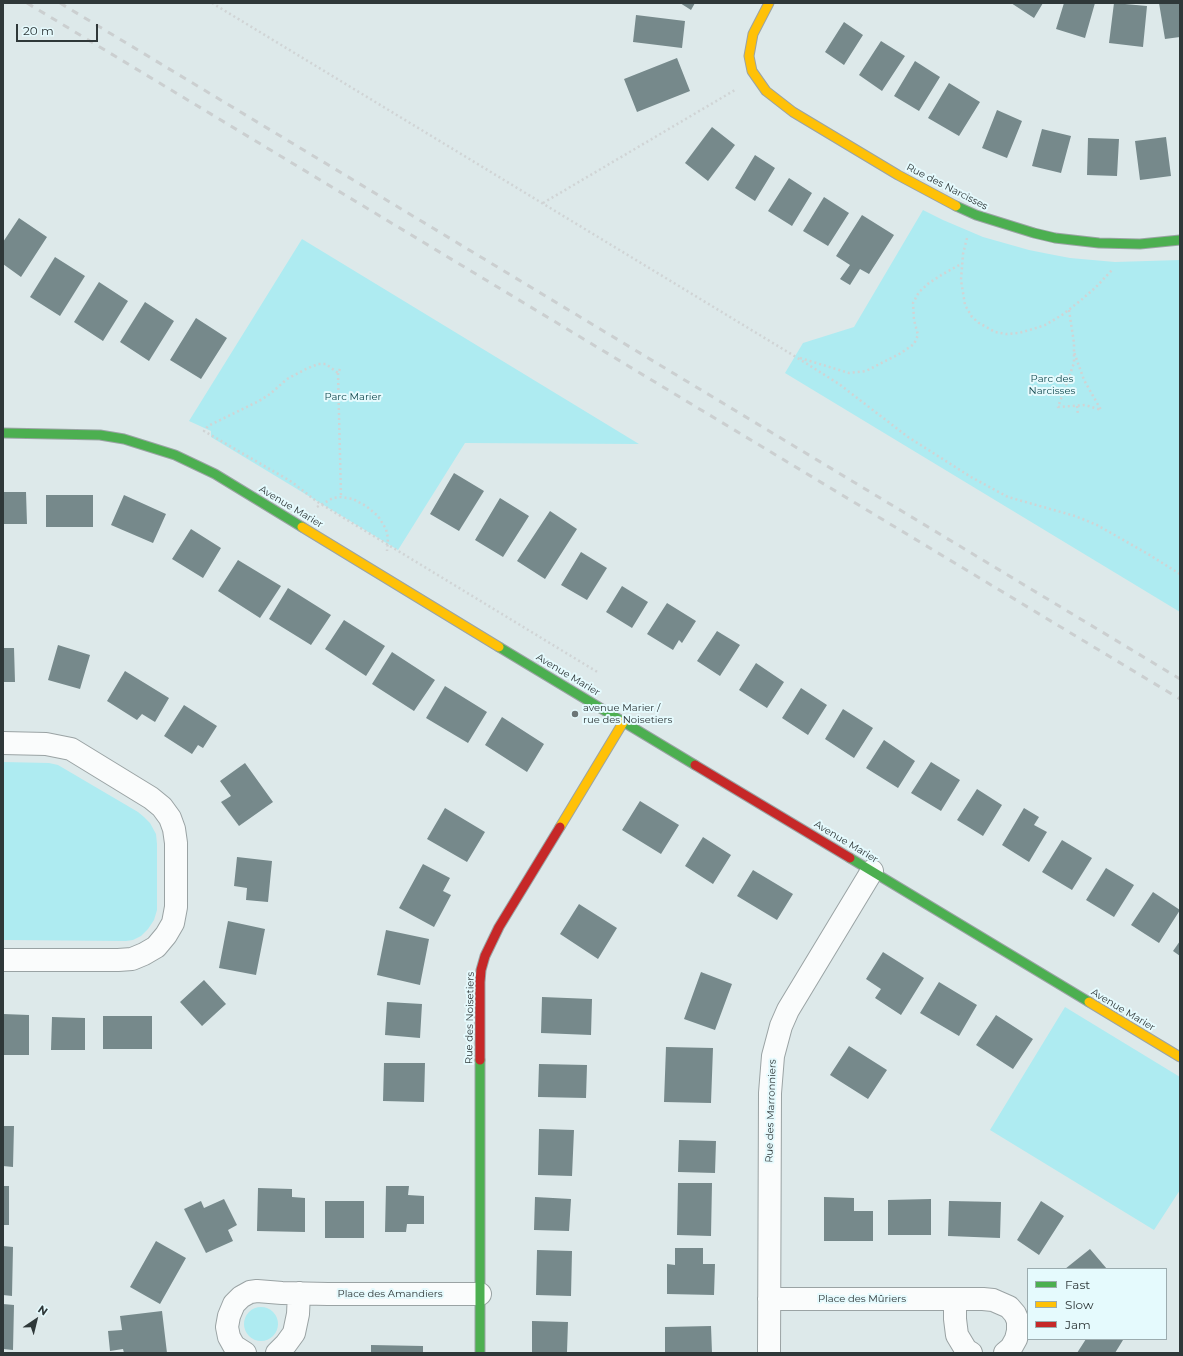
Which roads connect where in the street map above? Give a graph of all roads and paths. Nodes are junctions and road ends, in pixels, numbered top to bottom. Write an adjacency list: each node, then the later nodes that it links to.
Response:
1 (212, 3): 4 (path)
2 (769, 3): 6 (street, Rue des Narcisses)
3 (737, 89): 4 (path)
4 (543, 203): 13 (path)
5 (969, 232): 7 (path)
6 (1180, 240)
7 (962, 264): 10 (path); 13 (path)
8 (1115, 265): 9 (path)
9 (1069, 310): 10 (path); 12 (path)
10 (987, 329): 11 (path)
11 (984, 333)
12 (1074, 352): 16 (path); 16 (path)
13 (796, 357): 22 (path)
14 (340, 369): 15 (path)
15 (338, 373): 19 (path); 20 (path)
16 (1077, 406): 17 (path)
17 (1078, 415)
18 (3, 433): 24 (street, Avenue Marier)
19 (341, 497): 20 (path, Avenue Marier); 21 (path)
20 (322, 504): 21 (path)
21 (387, 544): 23 (path)
22 (1180, 574)
23 (599, 673)
24 (624, 721): 26 (street, Avenue Marier); 30 (street, Rue des Noisetiers)
25 (3, 743): 27 (street)
26 (872, 871): 28 (street, Avenue Marier); 31 (street, Rue des Marronniers)
27 (3, 960)
28 (1180, 1057)
29 (299, 1293): 30 (street, Place des Amandiers); 33 (street, Place des Amandiers); 34 (street)
30 (480, 1294): 35 (street, Rue des Noisetiers)
31 (769, 1299): 32 (street, Place des Mûriers); 36 (street, Rue des Marronniers)
32 (955, 1299): 37 (street); 38 (street, Place des Mûriers)
33 (244, 1353)
34 (277, 1353)
35 (480, 1353)
36 (769, 1353)
37 (971, 1353)
38 (1005, 1353)

